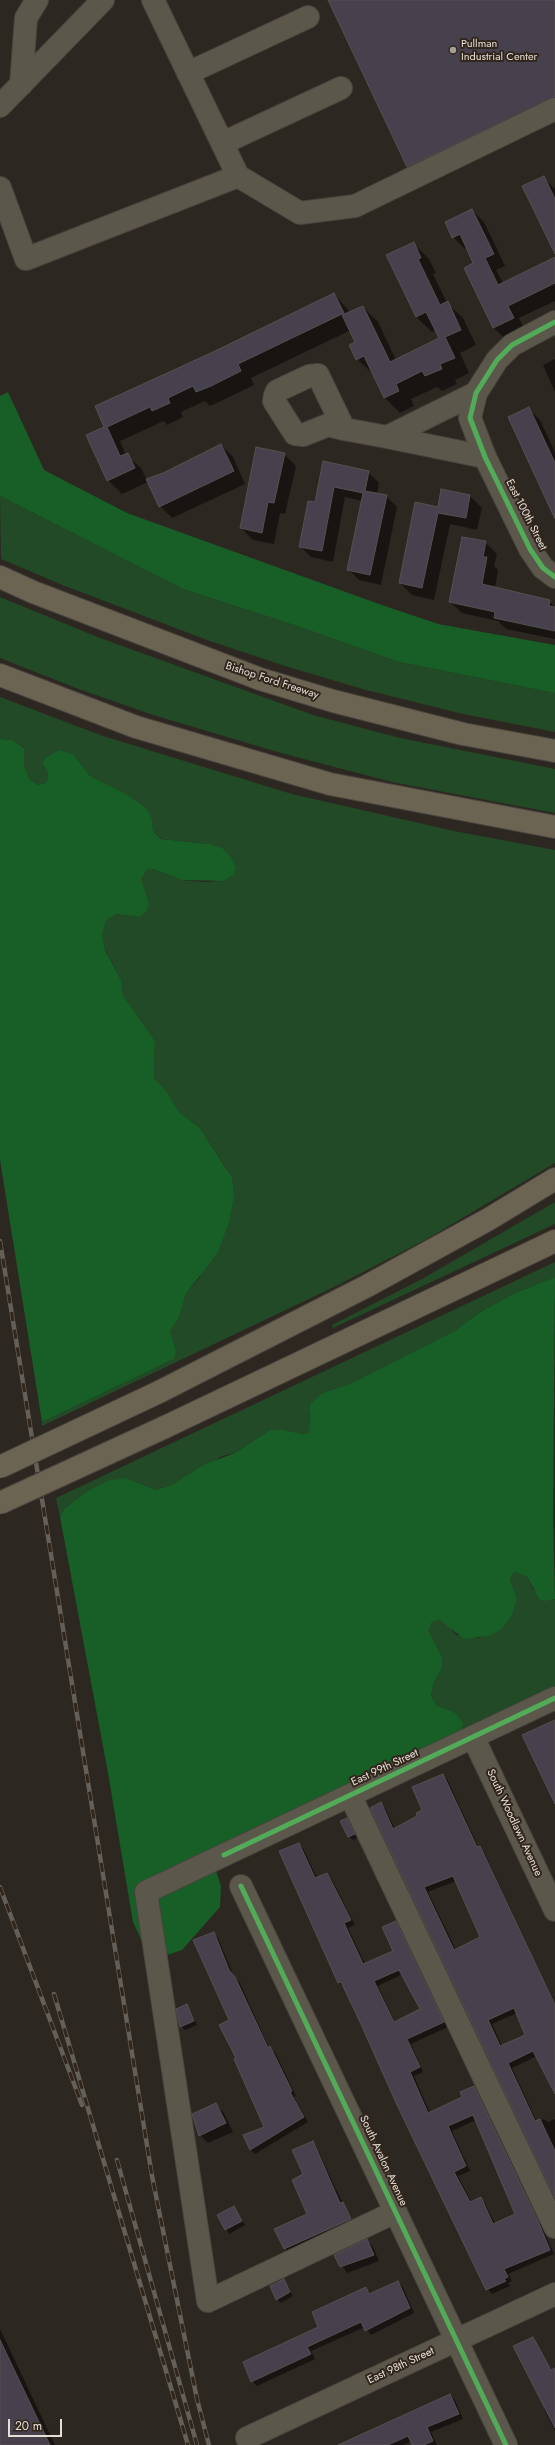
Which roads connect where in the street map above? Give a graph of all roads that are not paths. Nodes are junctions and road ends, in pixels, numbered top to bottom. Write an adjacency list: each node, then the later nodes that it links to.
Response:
1 (37, 0): 6 (street)
2 (103, 0): 6 (street)
3 (153, 0): 5 (street)
4 (308, 16): 5 (street)
5 (188, 73): 10 (street)
6 (21, 85): 8 (street)
7 (341, 88): 10 (street)
8 (0, 106)
9 (555, 109): 11 (street)
10 (223, 143): 11 (street)
11 (238, 176): 12 (street)
12 (0, 188)
13 (555, 322): 14 (street)
14 (476, 393): 16 (street); 17 (street, East 100th Street)
15 (336, 427): 16 (street)
16 (387, 437): 17 (street)
17 (486, 457): 19 (street, East 100th Street)
18 (0, 577): 21 (highway, Bishop Ford Freeway)
19 (555, 577)
20 (0, 674): 22 (highway)
21 (555, 751)
22 (555, 827)
23 (555, 1179): 25 (highway, bridge)
24 (555, 1240): 26 (highway, bridge)
25 (0, 1467)
26 (0, 1504)
27 (555, 1698): 28 (street, East 99th Street)
28 (473, 1737): 29 (street, East 99th Street); 31 (street, South Woodlawn Avenue)
29 (350, 1795): 32 (street, East 99th Street); 33 (street)
30 (241, 1886): 32 (street, South Avalon Avenue)
31 (555, 1910)
32 (395, 2212): 35 (street, South Avalon Avenue)
33 (555, 2227)
34 (555, 2294): 35 (street, East 98th Street)
35 (456, 2340): 36 (street, East 98th Street); 37 (street, South Avalon Avenue)
36 (247, 2438)
37 (506, 2445)

